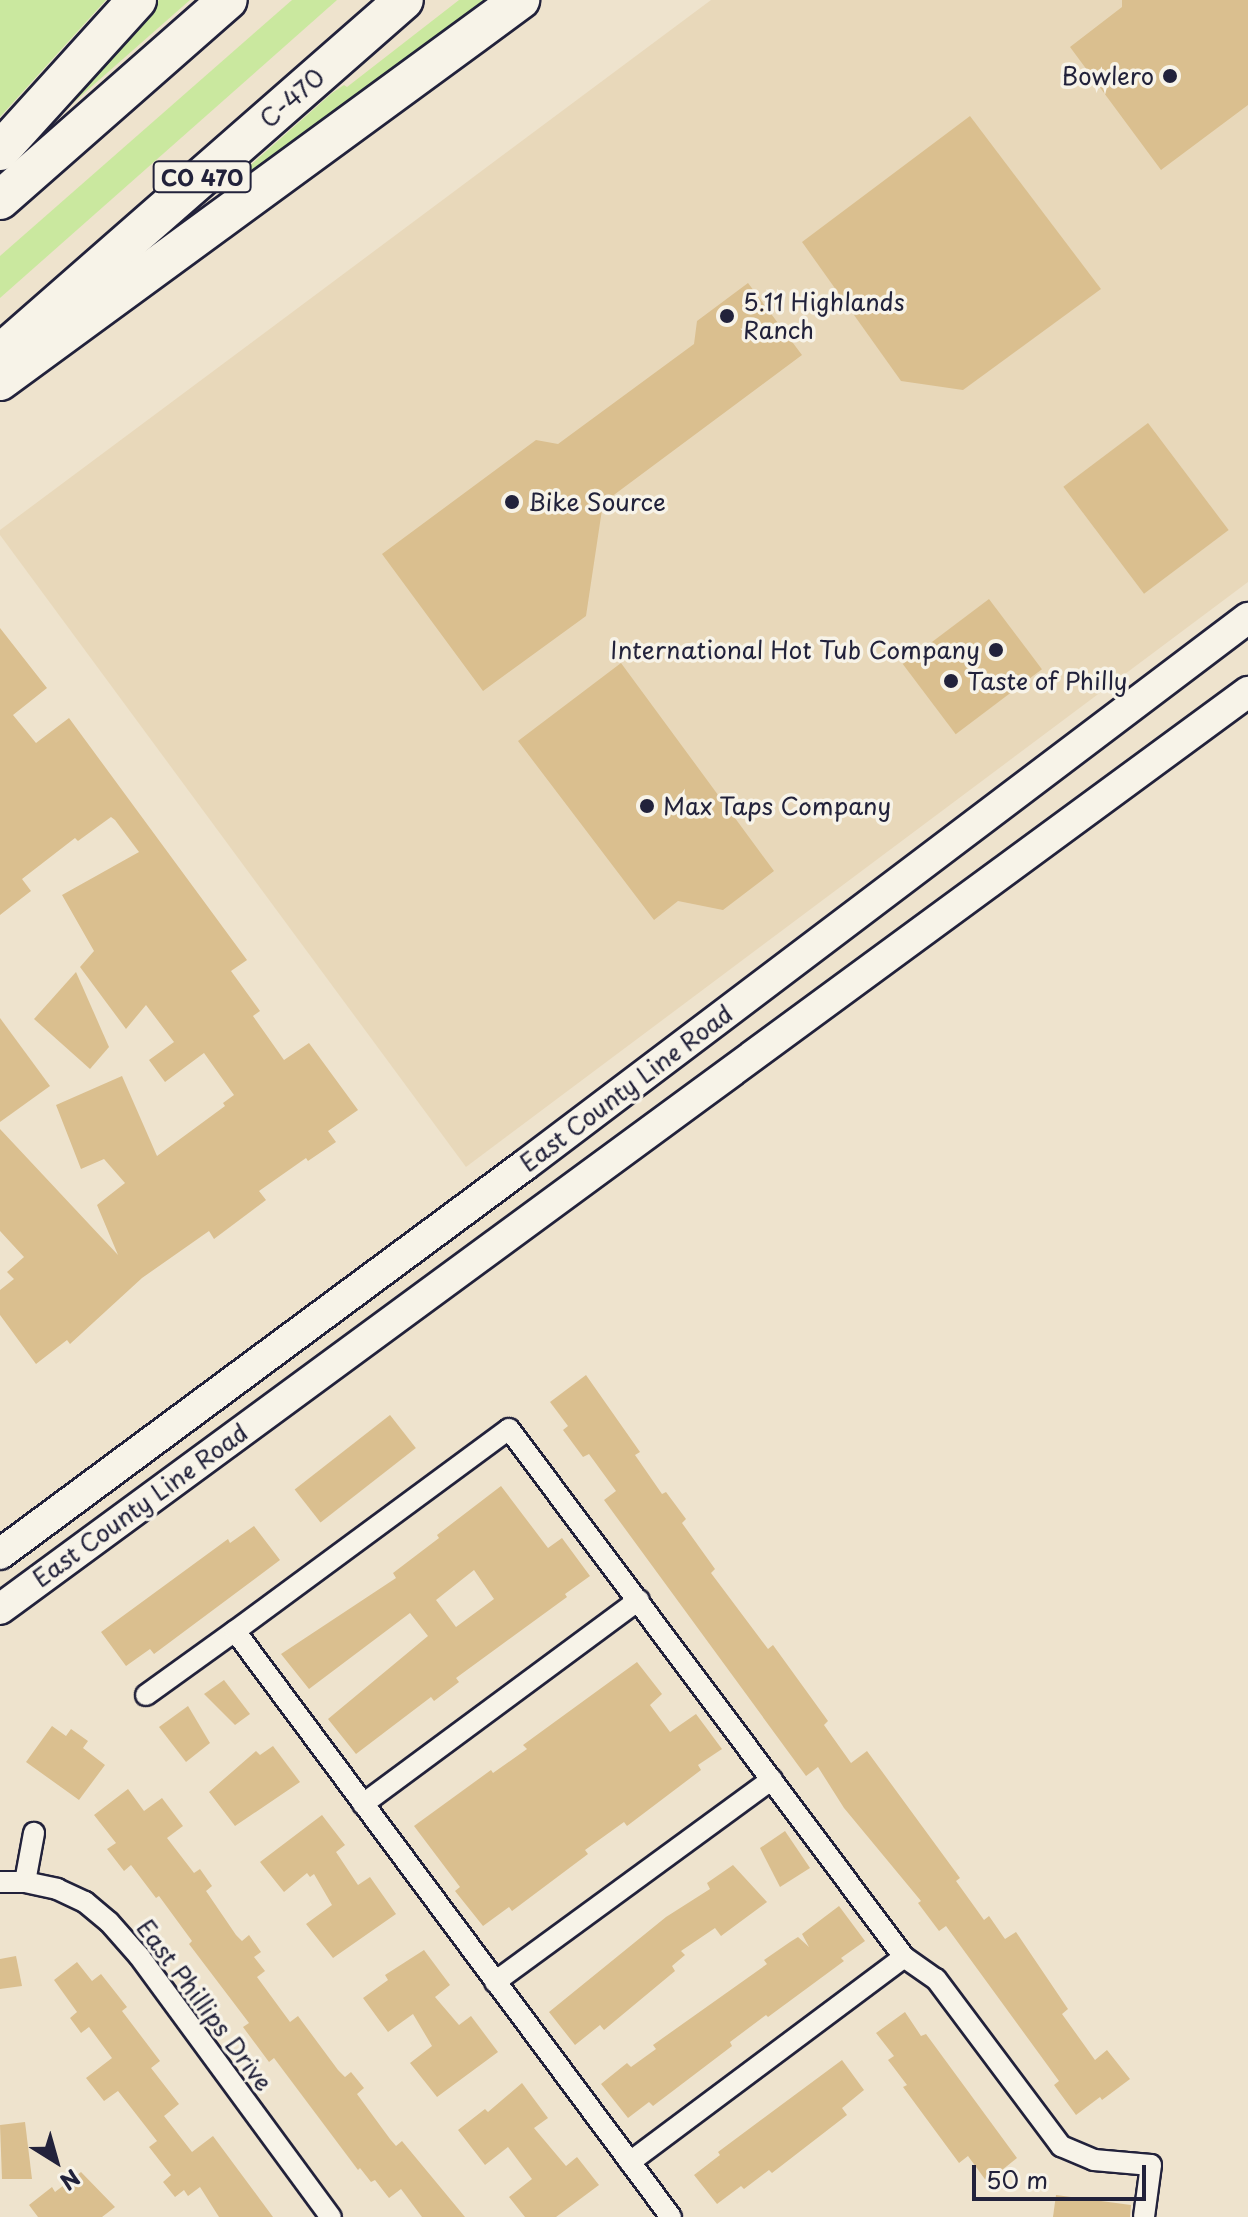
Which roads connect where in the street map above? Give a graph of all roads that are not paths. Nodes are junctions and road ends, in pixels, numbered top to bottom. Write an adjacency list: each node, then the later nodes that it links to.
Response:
1 (137, 0): 5 (highway)
2 (228, 0): 6 (highway)
3 (404, 0): 7 (highway, C-470 / CO 470)
4 (520, 0): 8 (highway)
5 (0, 151)
6 (0, 200)
7 (0, 354)
8 (0, 381)
9 (1248, 618): 11 (main road, East County Line Road)
10 (1248, 692): 13 (main road, East County Line Road)
11 (0, 1554)
12 (639, 1600): 14 (street); 16 (street); 17 (street)
13 (0, 1609)
14 (235, 1631): 15 (street); 17 (street)
15 (146, 1695)
16 (772, 1779): 21 (street); 22 (street)
17 (363, 1804): 22 (street)
18 (34, 1833): 20 (street)
19 (0, 1882): 20 (street, East Phillips Drive)
20 (25, 1882): 24 (street, East Phillips Drive)
21 (904, 1957): 23 (street); 26 (street)
22 (495, 1982): 23 (street)
23 (630, 2162): 25 (street)
24 (331, 2217)
25 (671, 2217)
26 (1144, 2217)

